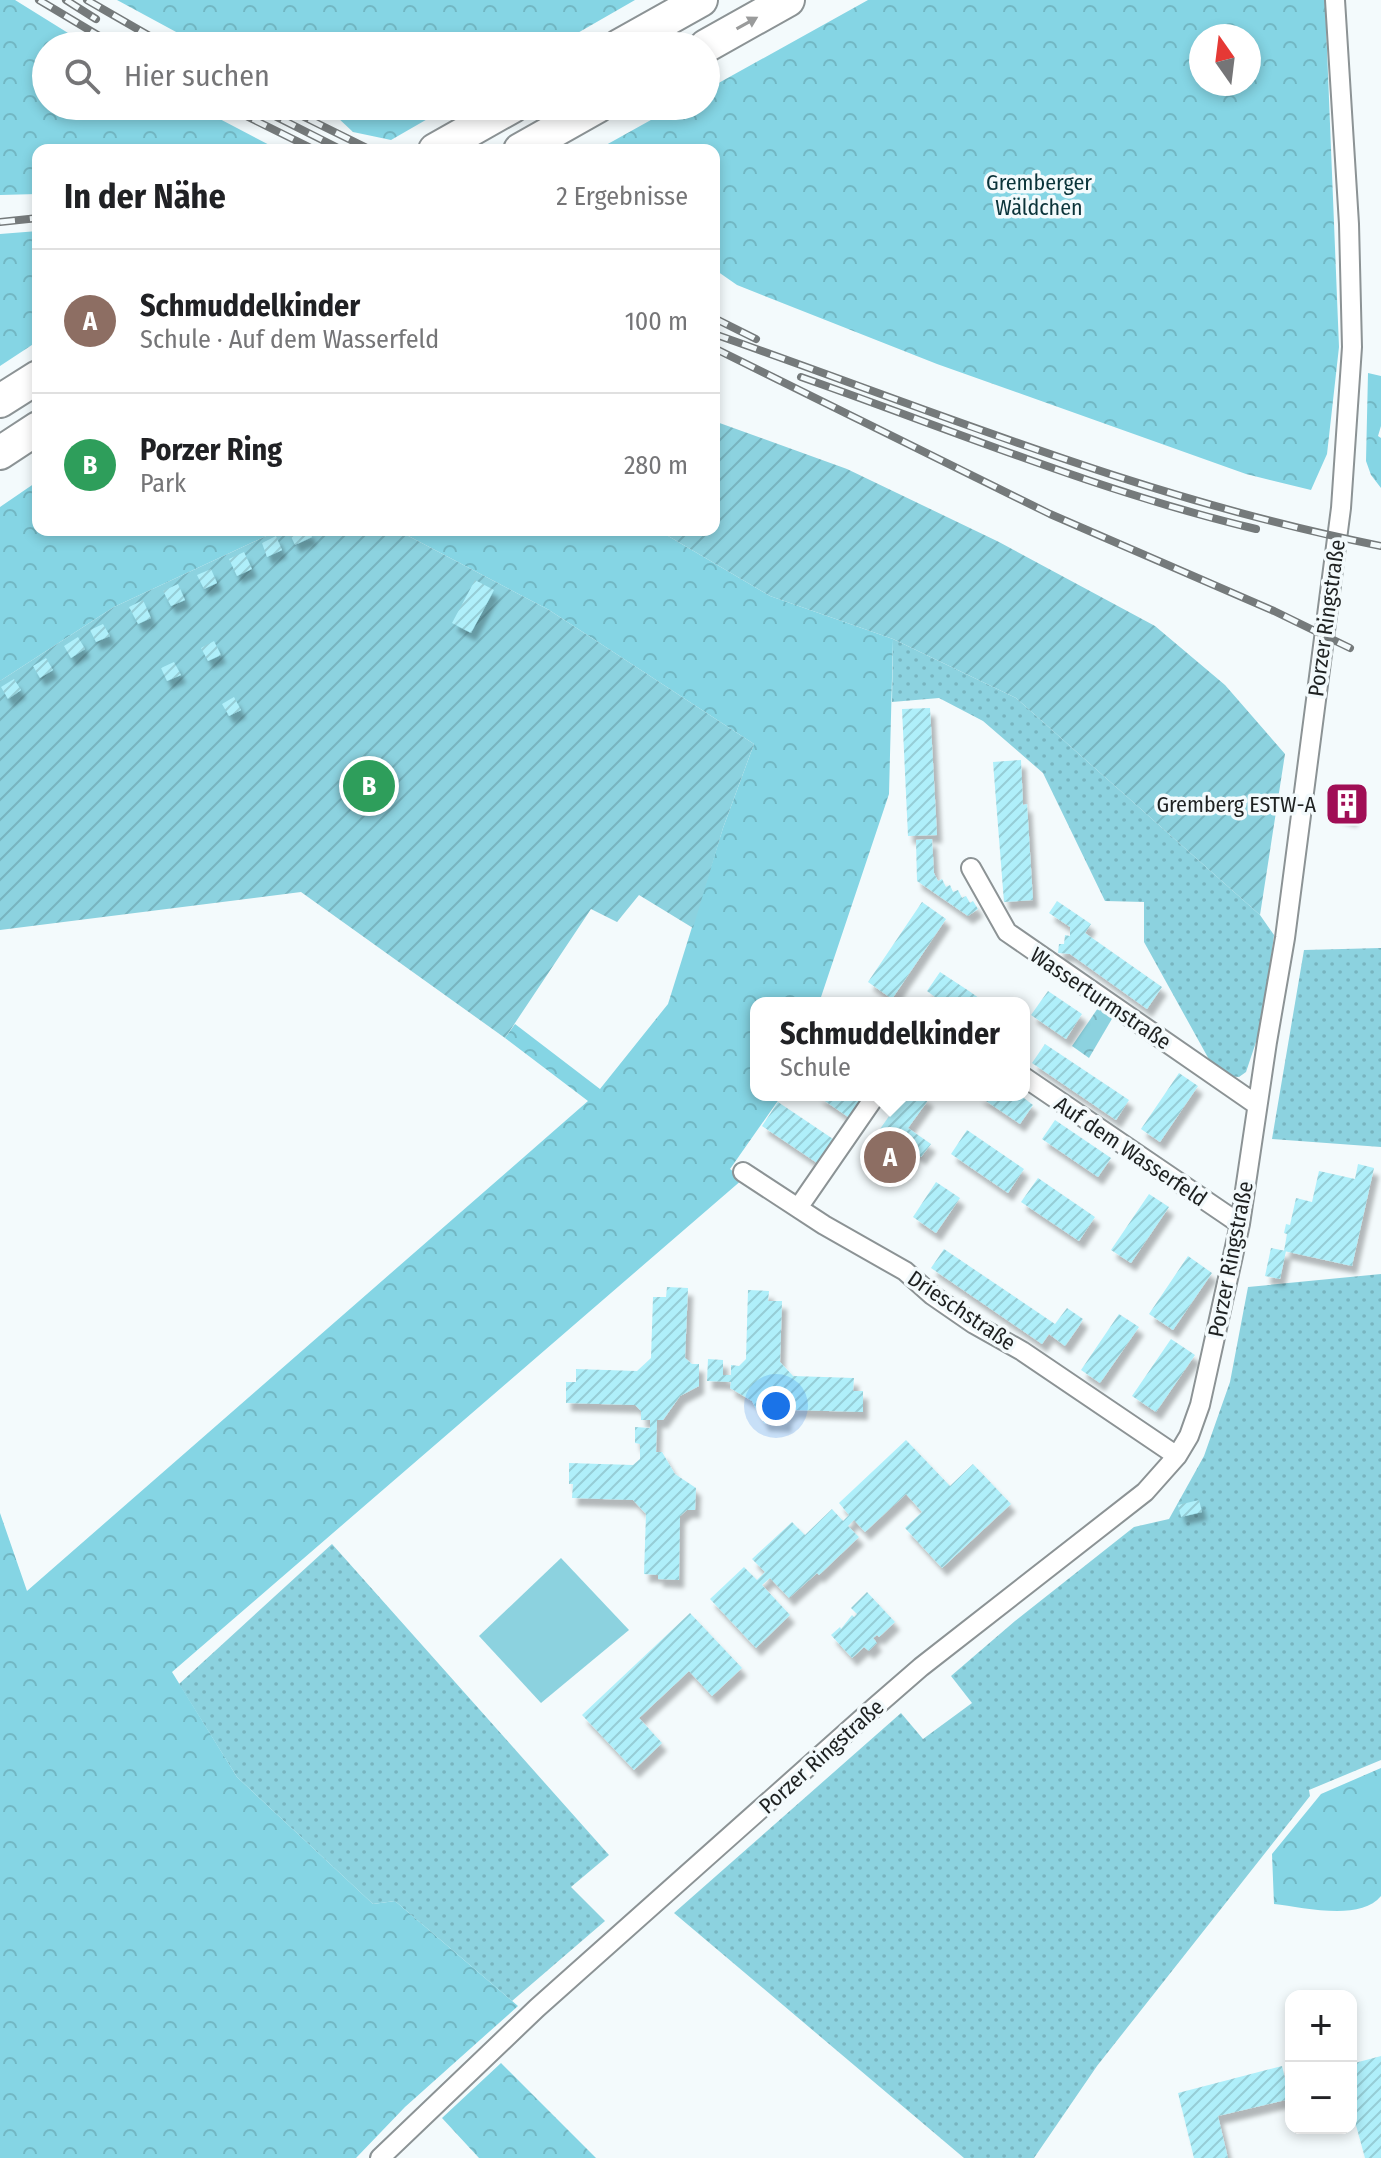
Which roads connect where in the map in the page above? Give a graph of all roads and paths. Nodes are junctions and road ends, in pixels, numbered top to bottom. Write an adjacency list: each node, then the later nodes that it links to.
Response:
1 (701, 0): 4 (highway)
2 (788, 0): 5 (highway, one-way to 2)
3 (1335, 0): 17 (street, Porzer Ringstraße)
4 (644, 32)
5 (720, 38)
6 (488, 120): 8 (highway)
7 (573, 120): 9 (highway)
8 (446, 144)
9 (531, 144)
10 (32, 381): 11 (highway)
11 (0, 401)
12 (32, 432): 13 (highway)
13 (0, 453)
14 (971, 868): 17 (street, Wasserturmstraße)
15 (1030, 1081): 20 (street, Auf dem Wasserfeld)
16 (872, 1101): 19 (street)
17 (1257, 1105): 20 (street, Porzer Ringstraße)
18 (743, 1172): 19 (street, Drieschstraße)
19 (798, 1208): 21 (street, Drieschstraße)
20 (1240, 1224): 21 (street, Porzer Ringstraße)
21 (1177, 1456): 22 (street, Porzer Ringstraße)
22 (380, 2158)

